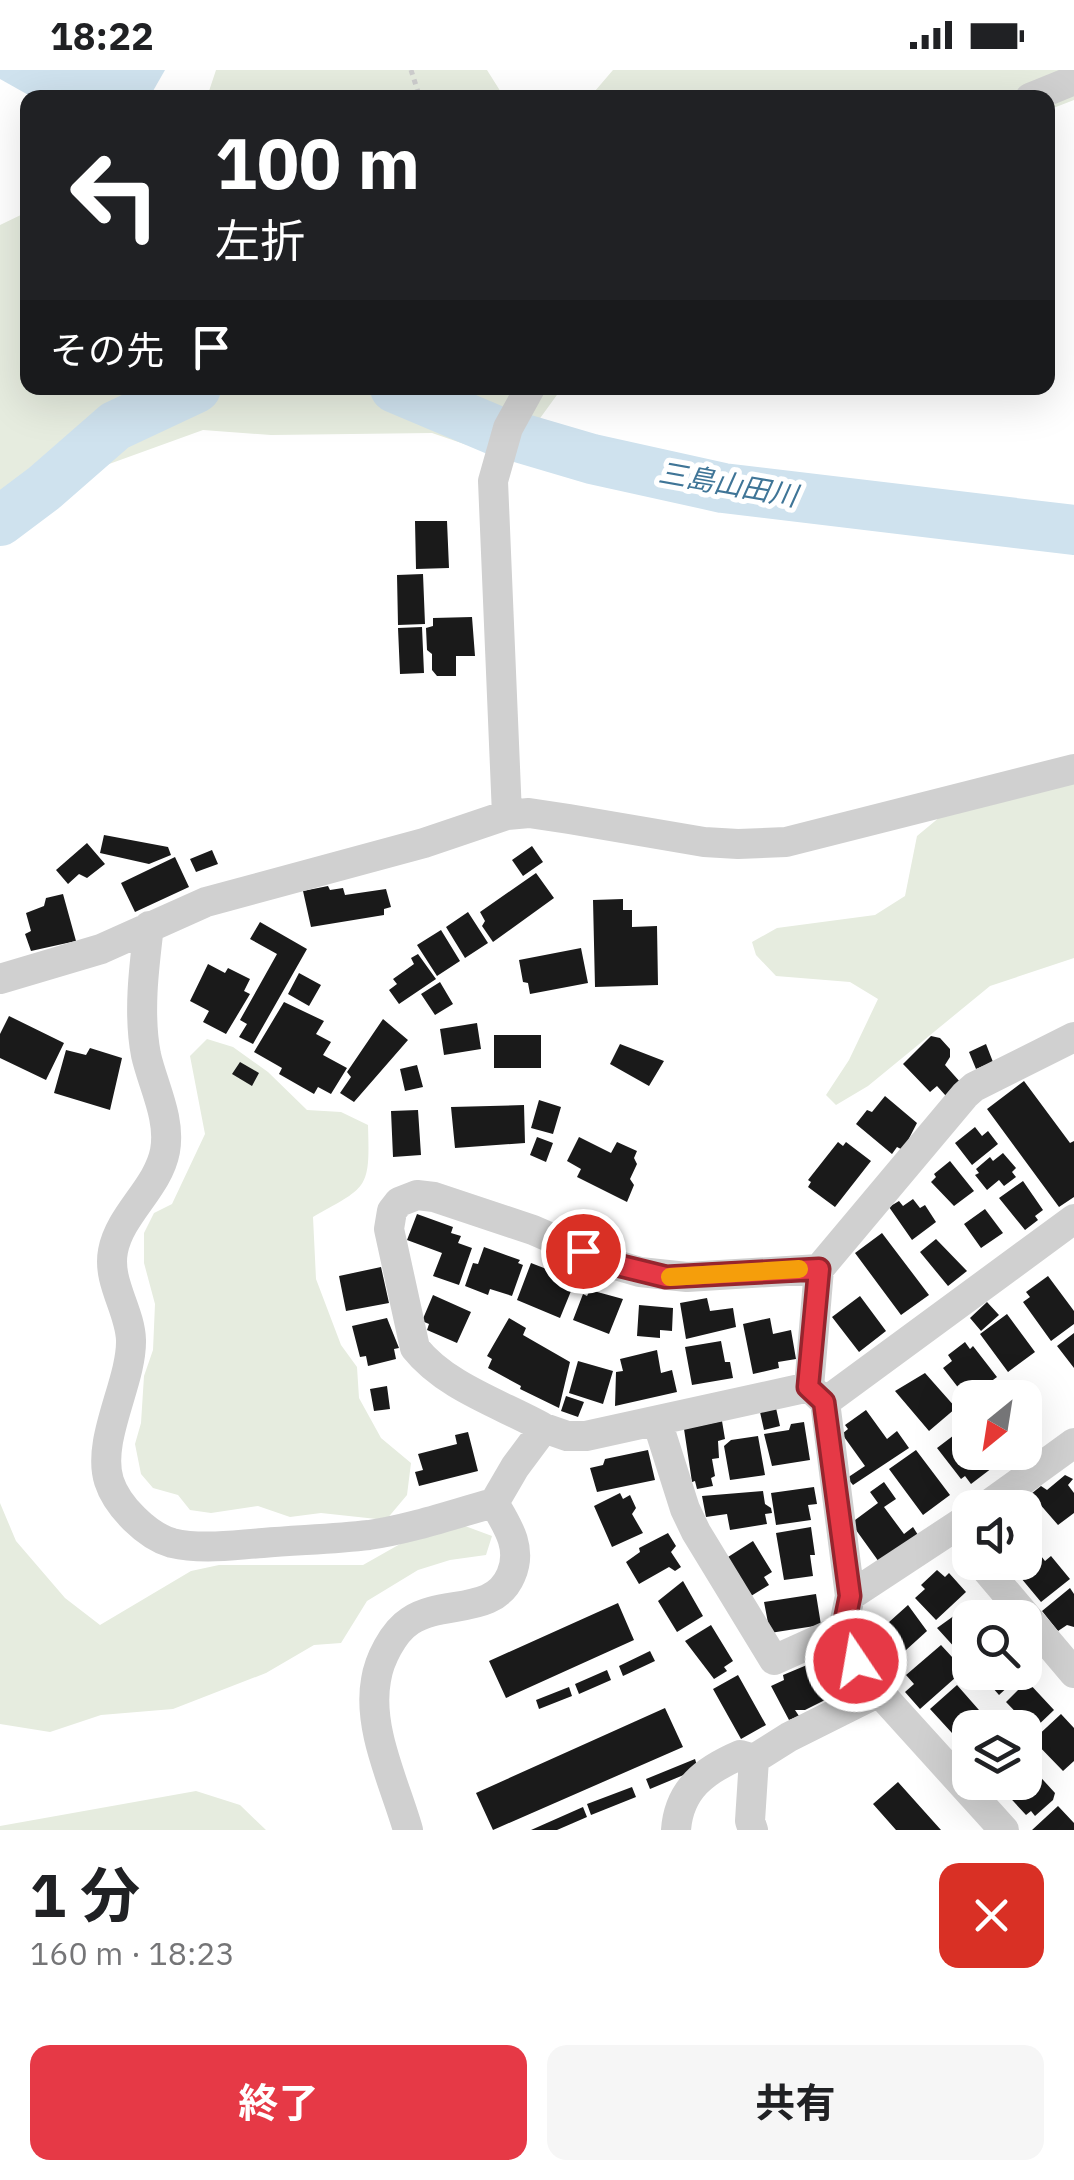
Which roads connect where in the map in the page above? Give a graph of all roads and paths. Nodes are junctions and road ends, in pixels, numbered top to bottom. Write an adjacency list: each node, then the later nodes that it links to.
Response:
1 (1074, 80): 2 (street)
2 (1050, 90)
3 (525, 395): 5 (street)
4 (1074, 769): 5 (street)
5 (507, 815): 6 (street)
6 (149, 926): 7 (street); 16 (street)
7 (0, 978)
8 (1074, 1037): 10 (street)
9 (1074, 1218): 11 (street)
10 (819, 1269): 11 (street); 13 (street)
11 (816, 1394): 12 (street); 19 (street)
12 (656, 1421): 13 (street); 20 (street)
13 (544, 1428): 16 (street)
14 (1074, 1444): 15 (street)
15 (1009, 1490)
16 (494, 1503): 24 (street)
17 (952, 1540): 19 (street)
18 (995, 1580): 21 (street)
19 (850, 1596): 20 (street)
20 (843, 1630): 22 (street)
21 (1074, 1673)
22 (879, 1692): 23 (street); 27 (street)
23 (754, 1758): 25 (street); 26 (street)
24 (408, 1830)
25 (676, 1830)
26 (754, 1830)
27 (1004, 1830)

